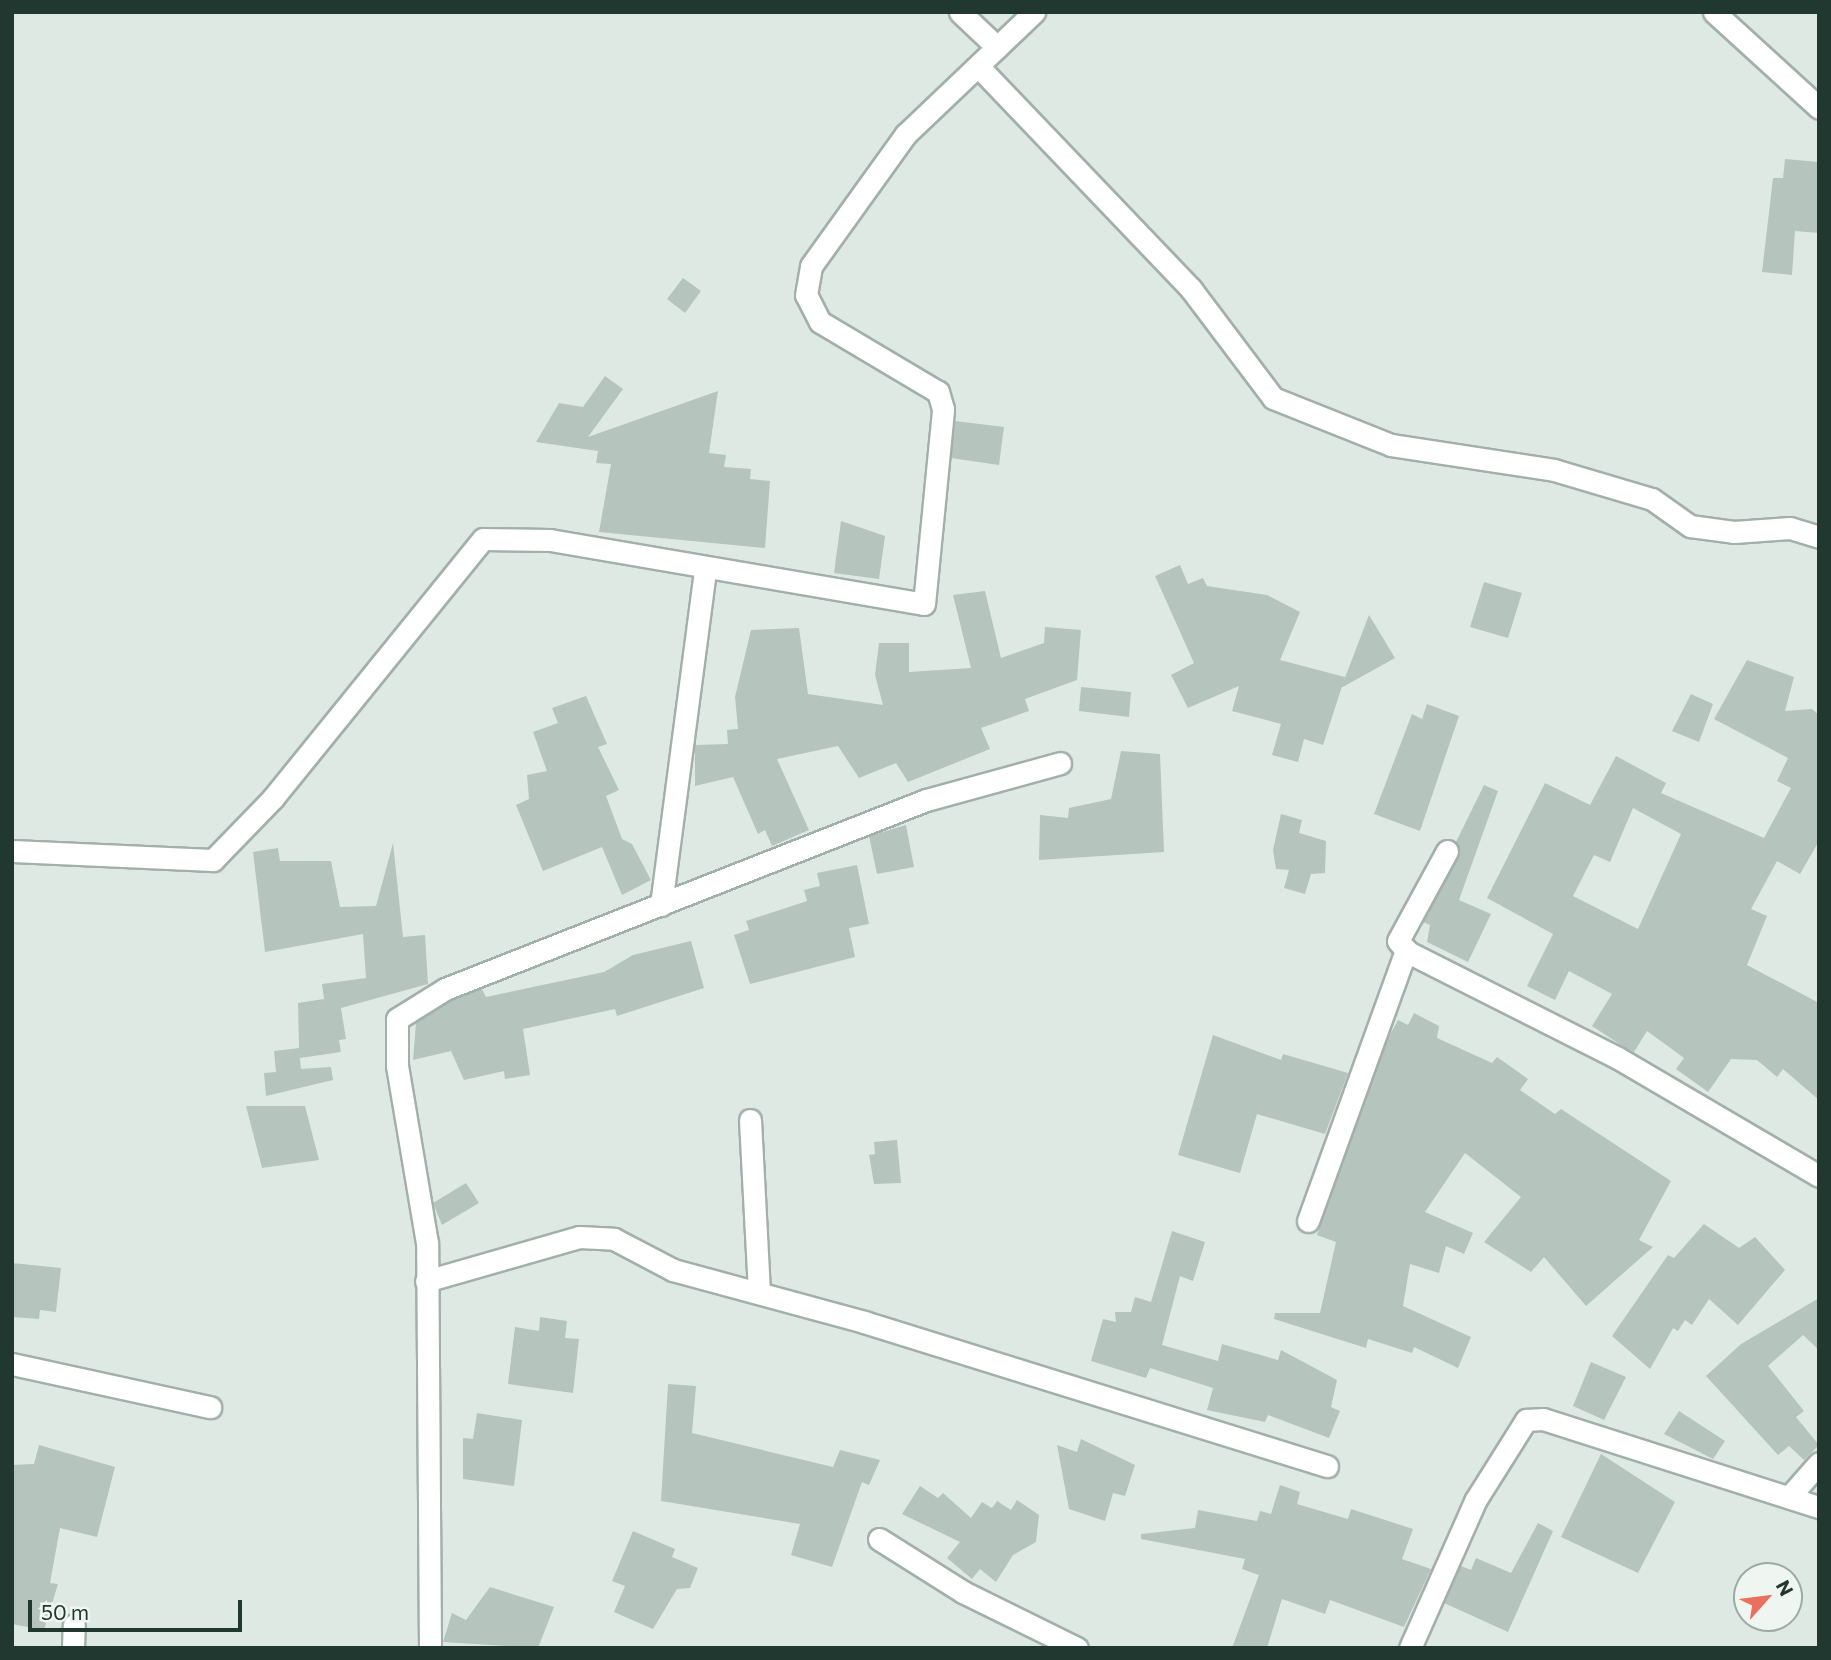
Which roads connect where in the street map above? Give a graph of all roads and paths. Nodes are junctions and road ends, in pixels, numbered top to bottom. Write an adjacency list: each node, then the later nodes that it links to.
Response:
1 (960, 12): 4 (street)
2 (1034, 12): 4 (street)
3 (1714, 12): 6 (street)
4 (997, 47): 5 (street)
5 (978, 66): 7 (street); 8 (street)
6 (1819, 108)
7 (1819, 537)
8 (705, 569): 10 (street); 12 (street)
9 (1060, 763): 12 (street)
10 (12, 851)
11 (1447, 851): 13 (street)
12 (661, 905): 17 (street)
13 (1406, 950): 15 (street); 16 (street)
14 (750, 1120): 18 (street)
15 (1819, 1176)
16 (1308, 1221)
17 (426, 1281): 18 (street); 28 (street)
18 (759, 1293): 22 (street)
19 (12, 1364): 20 (street)
20 (210, 1407)
21 (1819, 1463): 23 (street)
22 (1327, 1466)
23 (1789, 1497): 24 (street); 30 (street)
24 (1819, 1507)
25 (878, 1539): 29 (street)
26 (74, 1625): 27 (street)
27 (73, 1648)
28 (430, 1648)
29 (1077, 1648)
30 (1410, 1648)

